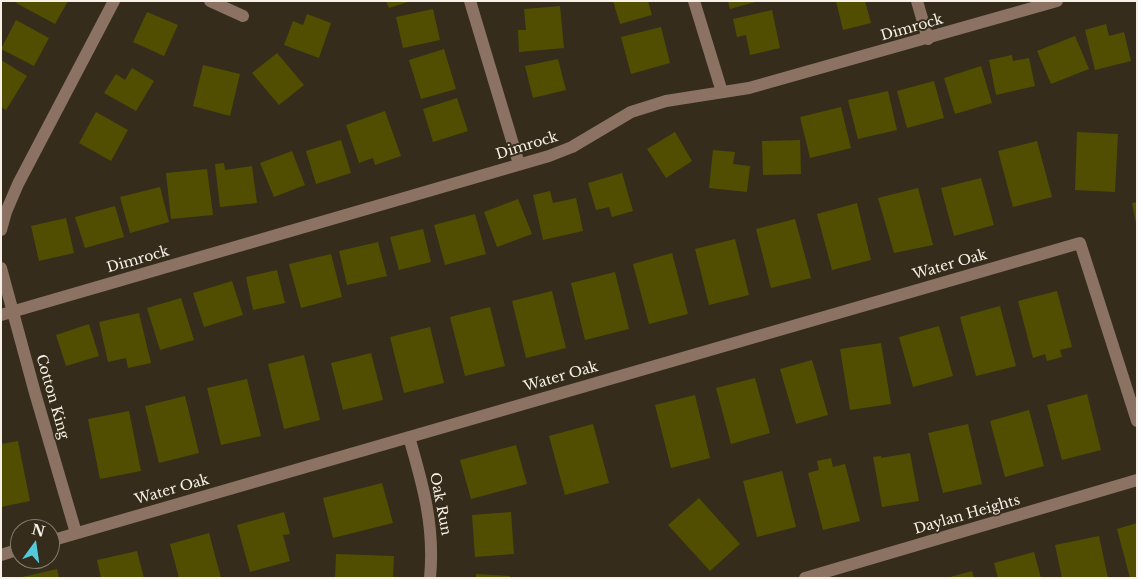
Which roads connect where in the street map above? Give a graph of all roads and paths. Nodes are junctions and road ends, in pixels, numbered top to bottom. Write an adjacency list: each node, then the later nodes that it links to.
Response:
1 (114, 1): 11 (street)
2 (210, 1): 7 (street)
3 (470, 1): 10 (street)
4 (694, 1): 9 (street)
5 (917, 1): 8 (street)
6 (1057, 1): 8 (street, Dimrock)
7 (243, 16)
8 (928, 39): 9 (street, Dimrock)
9 (722, 92): 10 (street, Dimrock)
10 (519, 164): 13 (street, Dimrock)
11 (1, 230)
12 (1, 268): 13 (street, Cotton King)
13 (7, 313): 17 (street, Cotton King)
14 (1137, 421): 15 (street, Water Oak)
15 (409, 437): 17 (street, Water Oak); 19 (street, Oak Run)
16 (1137, 480): 20 (street, Daylan Heights)
17 (76, 533): 18 (street, Water Oak)
18 (60, 538)
19 (430, 578)
20 (806, 578)

